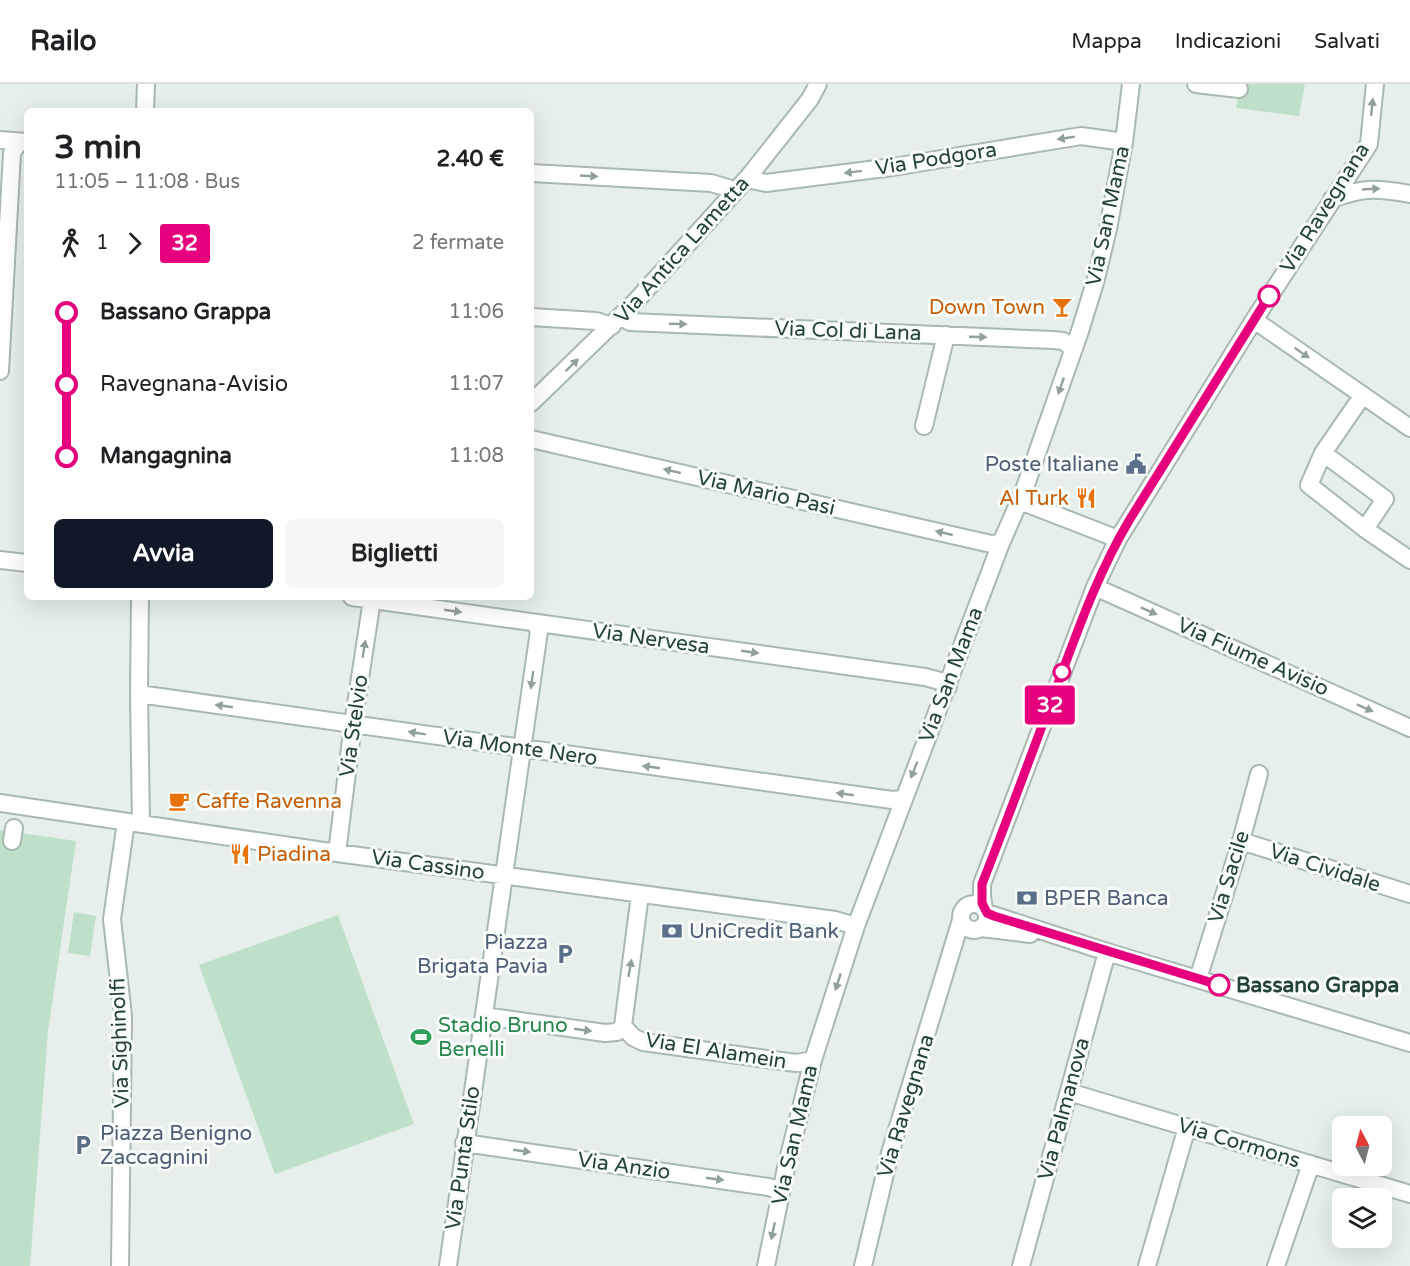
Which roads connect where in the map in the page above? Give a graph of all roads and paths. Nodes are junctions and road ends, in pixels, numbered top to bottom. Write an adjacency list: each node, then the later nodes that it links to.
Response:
1 (146, 84): 7 (street)
2 (818, 84): 12 (street, Via Antica Lametta)
3 (1131, 84): 10 (street, Via San Mama)
4 (1196, 84): 6 (street)
5 (1375, 84): 15 (street, Via Ravegnana, one-way to 5)
6 (1239, 89)
7 (146, 108)
8 (0, 140): 9 (street)
9 (23, 142): 21 (street)
10 (1124, 142): 12 (street, Via Podgora, one-way to 12); 20 (street, Via San Mama)
11 (534, 173): 13 (street, one-way to 13)
12 (750, 175): 13 (street, Via Antica Lametta)
13 (733, 194): 18 (street, Via Antica Lametta)
14 (1410, 194): 15 (street, one-way to 14)
15 (1332, 199): 17 (street, Via Ravegnana)
16 (534, 317): 18 (street, Via Col di Lana)
17 (1254, 320): 22 (street, one-way to 22); 30 (street, Via Ravegnana)
18 (617, 321): 19 (street, Via Col di Lana, one-way to 19); 23 (street, Via Antica Lametta, one-way to 18)
19 (946, 335): 20 (street, Via Col di Lana, one-way to 20); 24 (street)
20 (1074, 349): 28 (street, Via San Mama, one-way to 28)
21 (0, 371)
22 (1363, 395): 25 (street); 27 (street)
23 (534, 401)
24 (924, 426)
25 (1410, 429)
26 (534, 440): 31 (street, Via Mario Pasi, one-way to 26)
27 (1323, 453): 29 (street); 29 (street)
28 (1020, 501): 30 (street); 31 (street, Via San Mama)
29 (1365, 529): 33 (street)
30 (1118, 540): 35 (street, Via Ravegnana)
31 (1001, 543): 39 (street, Via San Mama)
32 (0, 560): 34 (street)
33 (1410, 560)
34 (24, 563)
35 (1095, 586): 42 (street, Via Fiume Avisio, one-way to 42); 53 (street, Via Ravegnana)
36 (140, 600): 40 (street, Via Sighinolfi)
37 (375, 600): 38 (street, Via Nervesa, one-way to 38); 41 (street, Via Stelvio, one-way to 37)
38 (536, 623): 39 (street, Via Nervesa, one-way to 39); 43 (street, Via Punta Stilo, one-way to 43)
39 (948, 687): 45 (street, Via San Mama, one-way to 45)
40 (139, 694): 41 (street, Via Monte Nero, one-way to 40); 47 (street, Via Sighinolfi)
41 (353, 724): 43 (street, Via Monte Nero, one-way to 41); 49 (street, Via Stelvio)
42 (1410, 729)
43 (522, 749): 45 (street, Via Monte Nero, one-way to 43); 50 (street, Via Punta Stilo)
44 (1259, 774): 48 (street, Via Sacile)
45 (902, 799): 54 (street, Via San Mama)
46 (0, 803): 47 (street, Via Cassino)
47 (134, 823): 49 (street, Via Cassino); 67 (street, Via Sighinolfi)
48 (1241, 841): 52 (street, Via Cividale); 56 (street, Via Sacile)
49 (337, 853): 50 (street, Via Cassino)
50 (505, 875): 51 (street, Via Cassino); 57 (street, Via Punta Stilo)
51 (640, 894): 54 (street, Via Cassino); 58 (street, one-way to 51)
52 (1410, 894)
53 (977, 920): 55 (street); 70 (street, Via Ravegnana)
54 (856, 926): 60 (street, Via San Mama, one-way to 60)
55 (1107, 952): 56 (street); 61 (street, Via Palmanova)
56 (1198, 979): 59 (street)
57 (484, 1016): 58 (street, Via El Alamein, one-way to 58); 63 (street, Via Punta Stilo)
58 (623, 1026): 60 (street, Via El Alamein)
59 (1410, 1043)
60 (813, 1060): 66 (street, Via San Mama)
61 (1069, 1092): 62 (street, Via Cormons); 71 (street, Via Palmanova)
62 (1187, 1127): 64 (street, Via Cormons); 72 (street)
63 (464, 1143): 66 (street, Via Anzio, one-way to 66); 68 (street, Via Punta Stilo)
64 (1311, 1164): 65 (street, Via Cormons); 73 (street)
65 (1410, 1194)
66 (780, 1196): 69 (street, Via San Mama, one-way to 69)
67 (120, 1266)
68 (448, 1266)
69 (766, 1266)
70 (863, 1266)
71 (1021, 1266)
72 (1147, 1266)
73 (1276, 1266)

